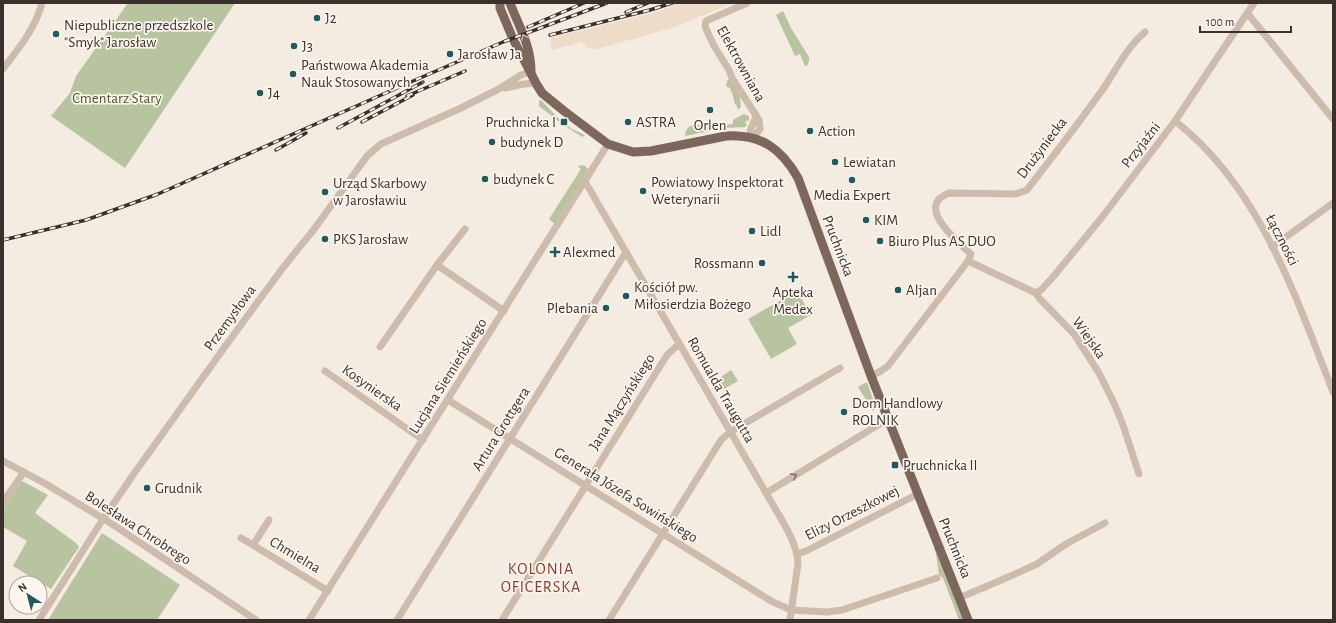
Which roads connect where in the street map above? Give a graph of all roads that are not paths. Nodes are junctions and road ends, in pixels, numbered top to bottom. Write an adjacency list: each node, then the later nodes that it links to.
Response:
1 (42, 3): 8 (street)
2 (500, 3): 9 (main road, Pruchnicka)
3 (510, 3): 9 (main road, Pruchnicka, one-way to 3)
4 (746, 3): 14 (street, Elektrowniana)
5 (1254, 3): 6 (street, Przyjaźni)
6 (1248, 14): 12 (street); 13 (street, Przyjaźni)
7 (1145, 32): 21 (street, Drużyniecka)
8 (3, 69)
9 (531, 72): 10 (main road, Pruchnicka); 11 (street)
10 (535, 83): 11 (street); 15 (main road, Pruchnicka)
11 (497, 90): 43 (street, Przemysłowa)
12 (1333, 119)
13 (1175, 121): 19 (street, Łączności); 23 (street, Przyjaźni)
14 (752, 138): 15 (main road, Pruchnicka); 29 (main road, Pruchnicka)
15 (608, 144): 16 (street, Lucjana Siemieńskiego)
16 (585, 182): 20 (street, Romualda Traugutta); 24 (street, Lucjana Siemieńskiego)
17 (1333, 203): 19 (street)
18 (465, 229): 22 (street)
19 (1272, 247): 30 (street, Łączności)
20 (626, 252): 25 (street, Romualda Traugutta); 34 (street, Artura Grottgera)
21 (968, 261): 23 (street, Wiejska); 29 (street)
22 (437, 265): 24 (street); 26 (street)
23 (1036, 293): 38 (street, Wiejska)
24 (504, 311): 31 (street, Lucjana Siemieńskiego)
25 (679, 344): 33 (street, Romualda Traugutta); 39 (street, Jana Mączyńskiego)
26 (380, 347)
27 (840, 368): 33 (street)
28 (325, 371): 35 (street, Kosynierska)
29 (871, 376): 32 (main road, Pruchnicka)
30 (1333, 392)
31 (448, 400): 34 (street, Generała Józefa Sowińskiego); 35 (street, Lucjana Siemieńskiego)
32 (888, 419): 40 (street, one-way to 32); 41 (main road, Pruchnicka)
33 (730, 432): 40 (street, Romualda Traugutta); 46 (street)
34 (510, 439): 39 (street, Generała Józefa Sowińskiego); 57 (street, Artura Grottgera)
35 (423, 440): 51 (street, Lucjana Siemieńskiego)
36 (3, 461): 37 (street, Bolesława Chrobrego)
37 (24, 472): 42 (street); 43 (street, Bolesława Chrobrego)
38 (1139, 474)
39 (586, 485): 46 (street, Generała Józefa Sowińskiego); 58 (street, Jana Mączyńskiego)
40 (766, 493): 49 (street, Romualda Traugutta)
41 (918, 494): 49 (street, Elizy Orzeszkowej); 52 (main road, Pruchnicka)
42 (3, 502)
43 (103, 519): 54 (street, Przemysłowa); 55 (street, Bolesława Chrobrego)
44 (269, 520): 48 (street, Chmielna)
45 (1105, 523): 52 (street)
46 (663, 533): 53 (street, Generała Józefa Sowińskiego); 59 (street)
47 (241, 538): 48 (street)
48 (253, 545): 51 (street, Chmielna)
49 (797, 554): 53 (street, Romualda Traugutta)
50 (937, 578): 53 (street)
51 (328, 591): 56 (street, Lucjana Siemieńskiego)
52 (959, 598): 61 (main road, Pruchnicka)
53 (791, 610): 60 (street, Romualda Traugutta)
54 (39, 620)
55 (256, 620)
56 (309, 620)
57 (397, 620)
58 (502, 620)
59 (609, 620)
60 (790, 620)
61 (968, 620)

